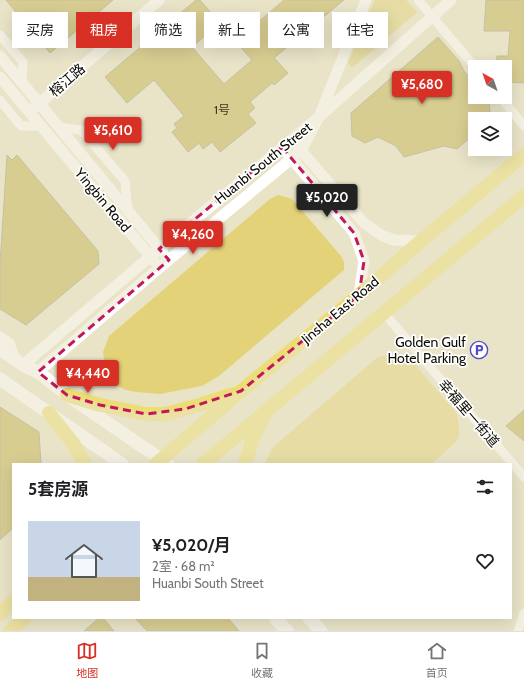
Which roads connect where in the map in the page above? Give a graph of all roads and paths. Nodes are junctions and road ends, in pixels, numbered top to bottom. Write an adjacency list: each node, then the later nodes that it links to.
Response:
1 (159, 0): 12 (street, 榕江路)
2 (366, 0): 15 (street)
3 (418, 0): 5 (street)
4 (451, 0): 5 (street, Huanbi South Street)
5 (432, 16): 8 (street); 15 (street, Huanbi South Street)
6 (0, 35): 10 (street)
7 (0, 56): 10 (street, Yingbin Road)
8 (468, 60)
9 (0, 77): 14 (street, Yingbin Road)
10 (22, 83): 12 (street, Yingbin Road)
11 (0, 100): 16 (street)
12 (39, 104): 14 (street, 榕江路); 17 (street, Yingbin Road)
13 (506, 104): 18 (street)
14 (29, 112): 16 (street, Yingbin Road)
15 (319, 117): 19 (street, Huanbi South Street); 21 (street, Huanbi South Street)
16 (40, 126): 28 (street, Yingbin Road)
17 (58, 126): 25 (street, Yingbin Road); 25 (street)
18 (524, 126)
19 (291, 140): 20 (street, Huanbi South Street); 21 (street)
20 (282, 147): 23 (street); 27 (street, Huanbi South Street)
21 (302, 151): 23 (street, Huanbi South Street); 26 (street)
22 (524, 155): 26 (main road, Jinsha East Road)
23 (292, 159): 29 (street, Huanbi South Street); 31 (street)
24 (524, 196): 32 (main road)
25 (128, 212): 27 (street, Yingbin Road)
26 (421, 241): 31 (main road, Jinsha East Road)
27 (159, 248): 28 (street, Huanbi South Street); 29 (street, Yingbin Road)
28 (150, 256): 30 (street, Yingbin Road); 35 (street, Huanbi South Street)
29 (168, 260): 30 (street, Huanbi South Street)
30 (159, 268): 36 (street, Huanbi South Street)
31 (359, 295): 38 (main road, Jinsha East Road)
32 (384, 313): 40 (main road); 47 (street, 幸福里一街道)
33 (0, 337): 35 (street)
34 (0, 350): 35 (main road)
35 (19, 362): 36 (main road)
36 (38, 372): 39 (main road)
37 (0, 379): 41 (main road)
38 (242, 391): 39 (main road); 42 (main road, Jinsha East Road)
39 (67, 395): 42 (main road)
40 (268, 410): 45 (main road); 46 (main road)
41 (48, 413): 43 (main road); 44 (main road)
42 (162, 462)
43 (84, 463)
44 (121, 463)
45 (204, 463)
46 (245, 463)
47 (524, 477)
48 (12, 602): 50 (main road)
49 (524, 613): 57 (street)
50 (0, 614)
51 (24, 619): 54 (main road)
52 (276, 619): 55 (main road)
53 (310, 619): 56 (main road)
54 (10, 631)
55 (286, 631)
56 (320, 631)
57 (518, 631)

